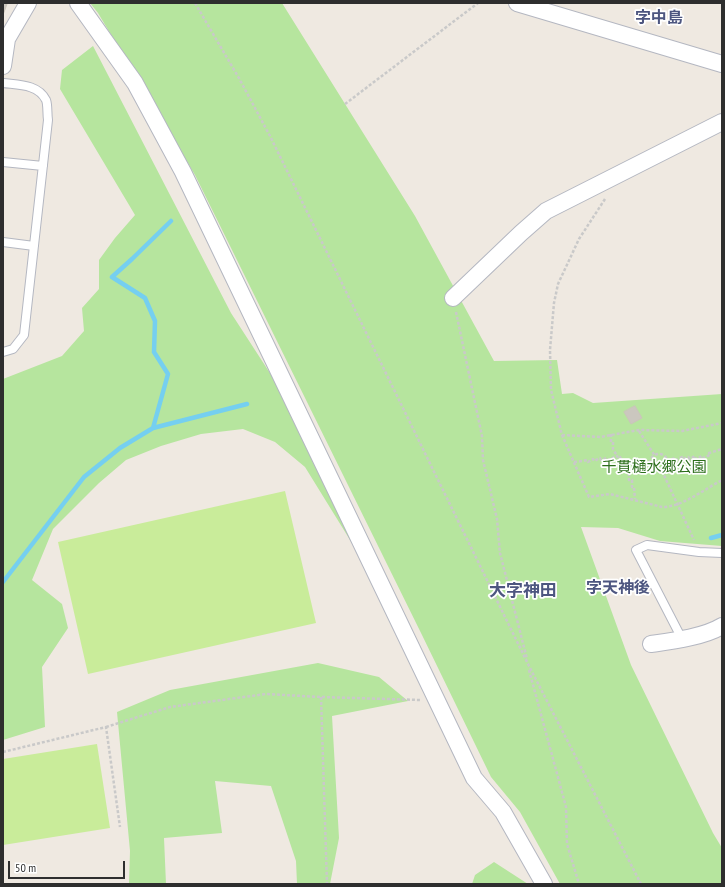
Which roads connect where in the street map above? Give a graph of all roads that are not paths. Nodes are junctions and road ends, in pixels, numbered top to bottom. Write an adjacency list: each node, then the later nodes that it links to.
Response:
1 (28, 3): 6 (street)
2 (78, 3): 19 (street)
3 (516, 3): 4 (street)
4 (555, 9): 5 (street)
5 (722, 64)
6 (3, 66)
7 (3, 83): 10 (lane)
8 (722, 122): 13 (street)
9 (3, 162): 10 (lane)
10 (43, 166): 12 (lane)
11 (3, 242): 12 (lane)
12 (34, 246): 14 (lane)
13 (453, 298)
14 (3, 352)
15 (722, 553): 17 (lane)
16 (722, 626): 17 (street)
17 (682, 639): 18 (street)
18 (651, 644)
19 (544, 884)

